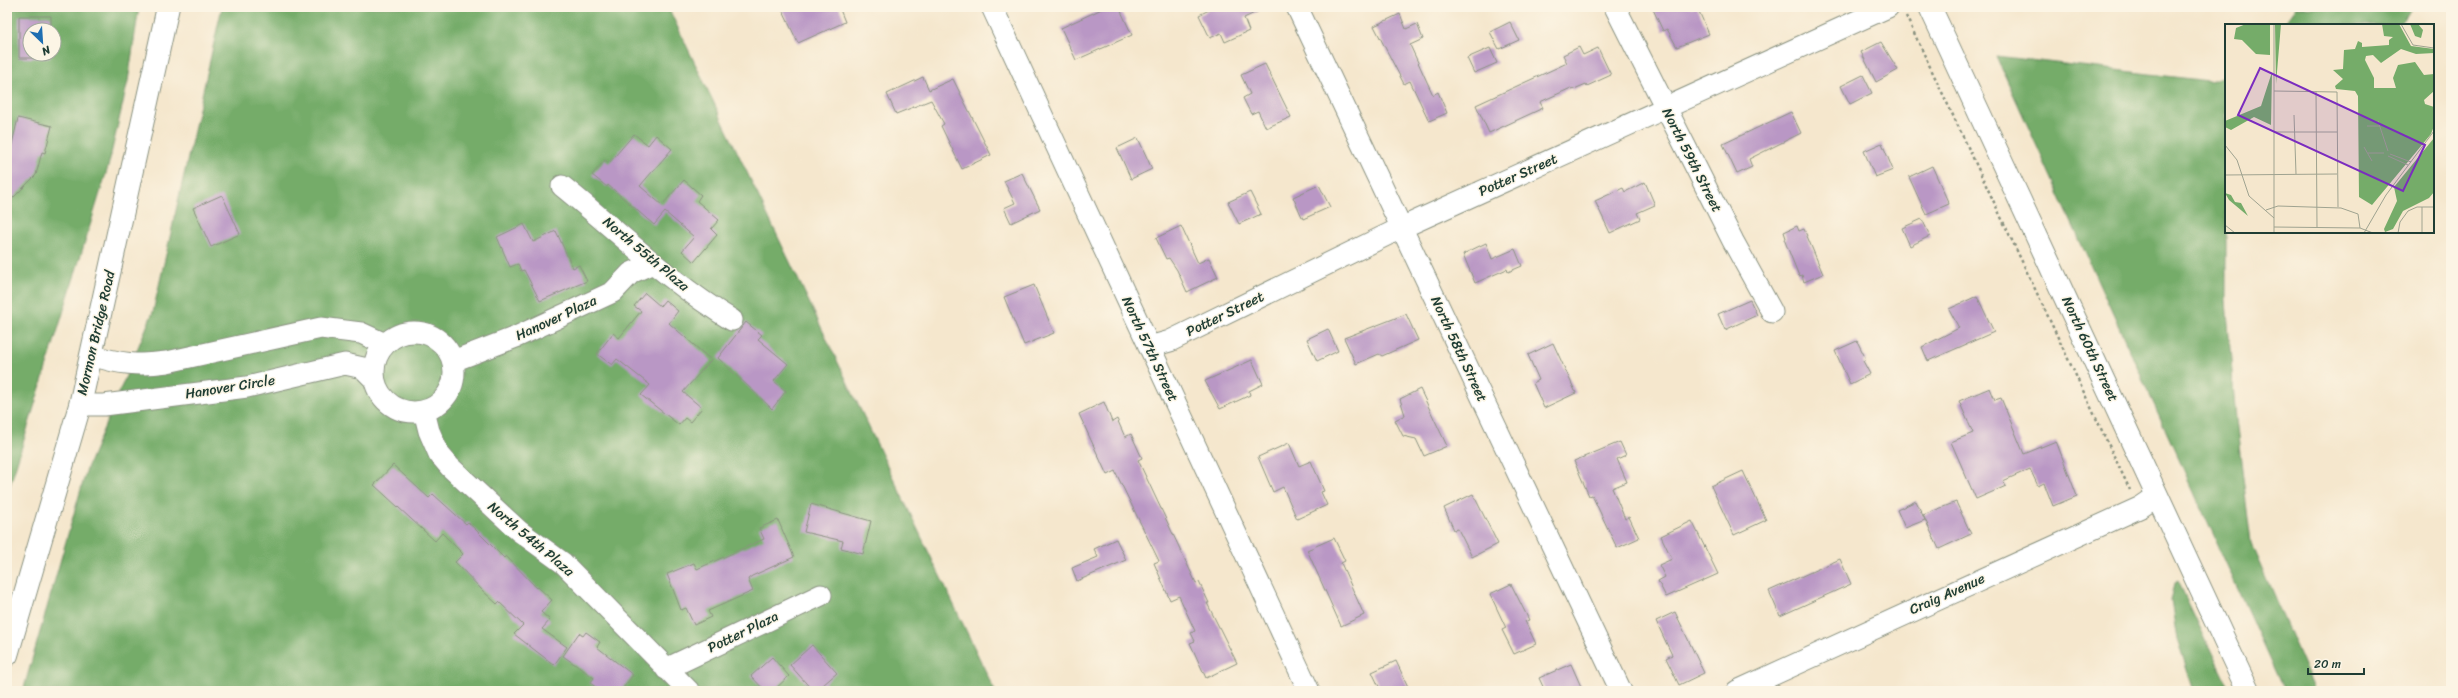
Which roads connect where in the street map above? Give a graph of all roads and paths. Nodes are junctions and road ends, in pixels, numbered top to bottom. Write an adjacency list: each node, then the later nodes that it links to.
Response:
1 (168, 7): 15 (main road, Mormon Bridge Road)
2 (992, 7): 14 (street, North 57th Street)
3 (1297, 7): 9 (street, North 58th Street)
4 (1615, 7): 7 (street, North 59th Street)
5 (1888, 7): 7 (street, Potter Street)
6 (1930, 7): 20 (main road, North 60th Street)
7 (1666, 108): 9 (street, Potter Street); 11 (street, North 59th Street)
8 (562, 186): 10 (street, North 55th Plaza)
9 (1401, 228): 14 (street, Potter Street); 26 (street, North 58th Street)
10 (653, 262): 12 (street, North 55th Plaza); 16 (street, Hanover Plaza)
11 (1772, 312)
12 (732, 320)
13 (385, 344): 15 (street); 16 (street); 17 (street)
14 (1150, 347): 25 (street, North 57th Street)
15 (92, 355): 18 (main road, Mormon Bridge Road)
16 (453, 361): 19 (street)
17 (374, 379): 18 (street, Hanover Circle); 19 (street)
18 (80, 404): 22 (main road, Mormon Bridge Road)
19 (424, 411): 23 (street, North 54th Plaza)
20 (2157, 496): 27 (street, Craig Avenue); 28 (main road, North 60th Street)
21 (821, 595): 23 (street, Potter Plaza)
22 (7, 655)
23 (666, 669): 24 (street, North 54th Plaza)
24 (688, 691)
25 (1309, 691)
26 (1621, 691)
27 (1737, 691)
28 (2248, 691)

